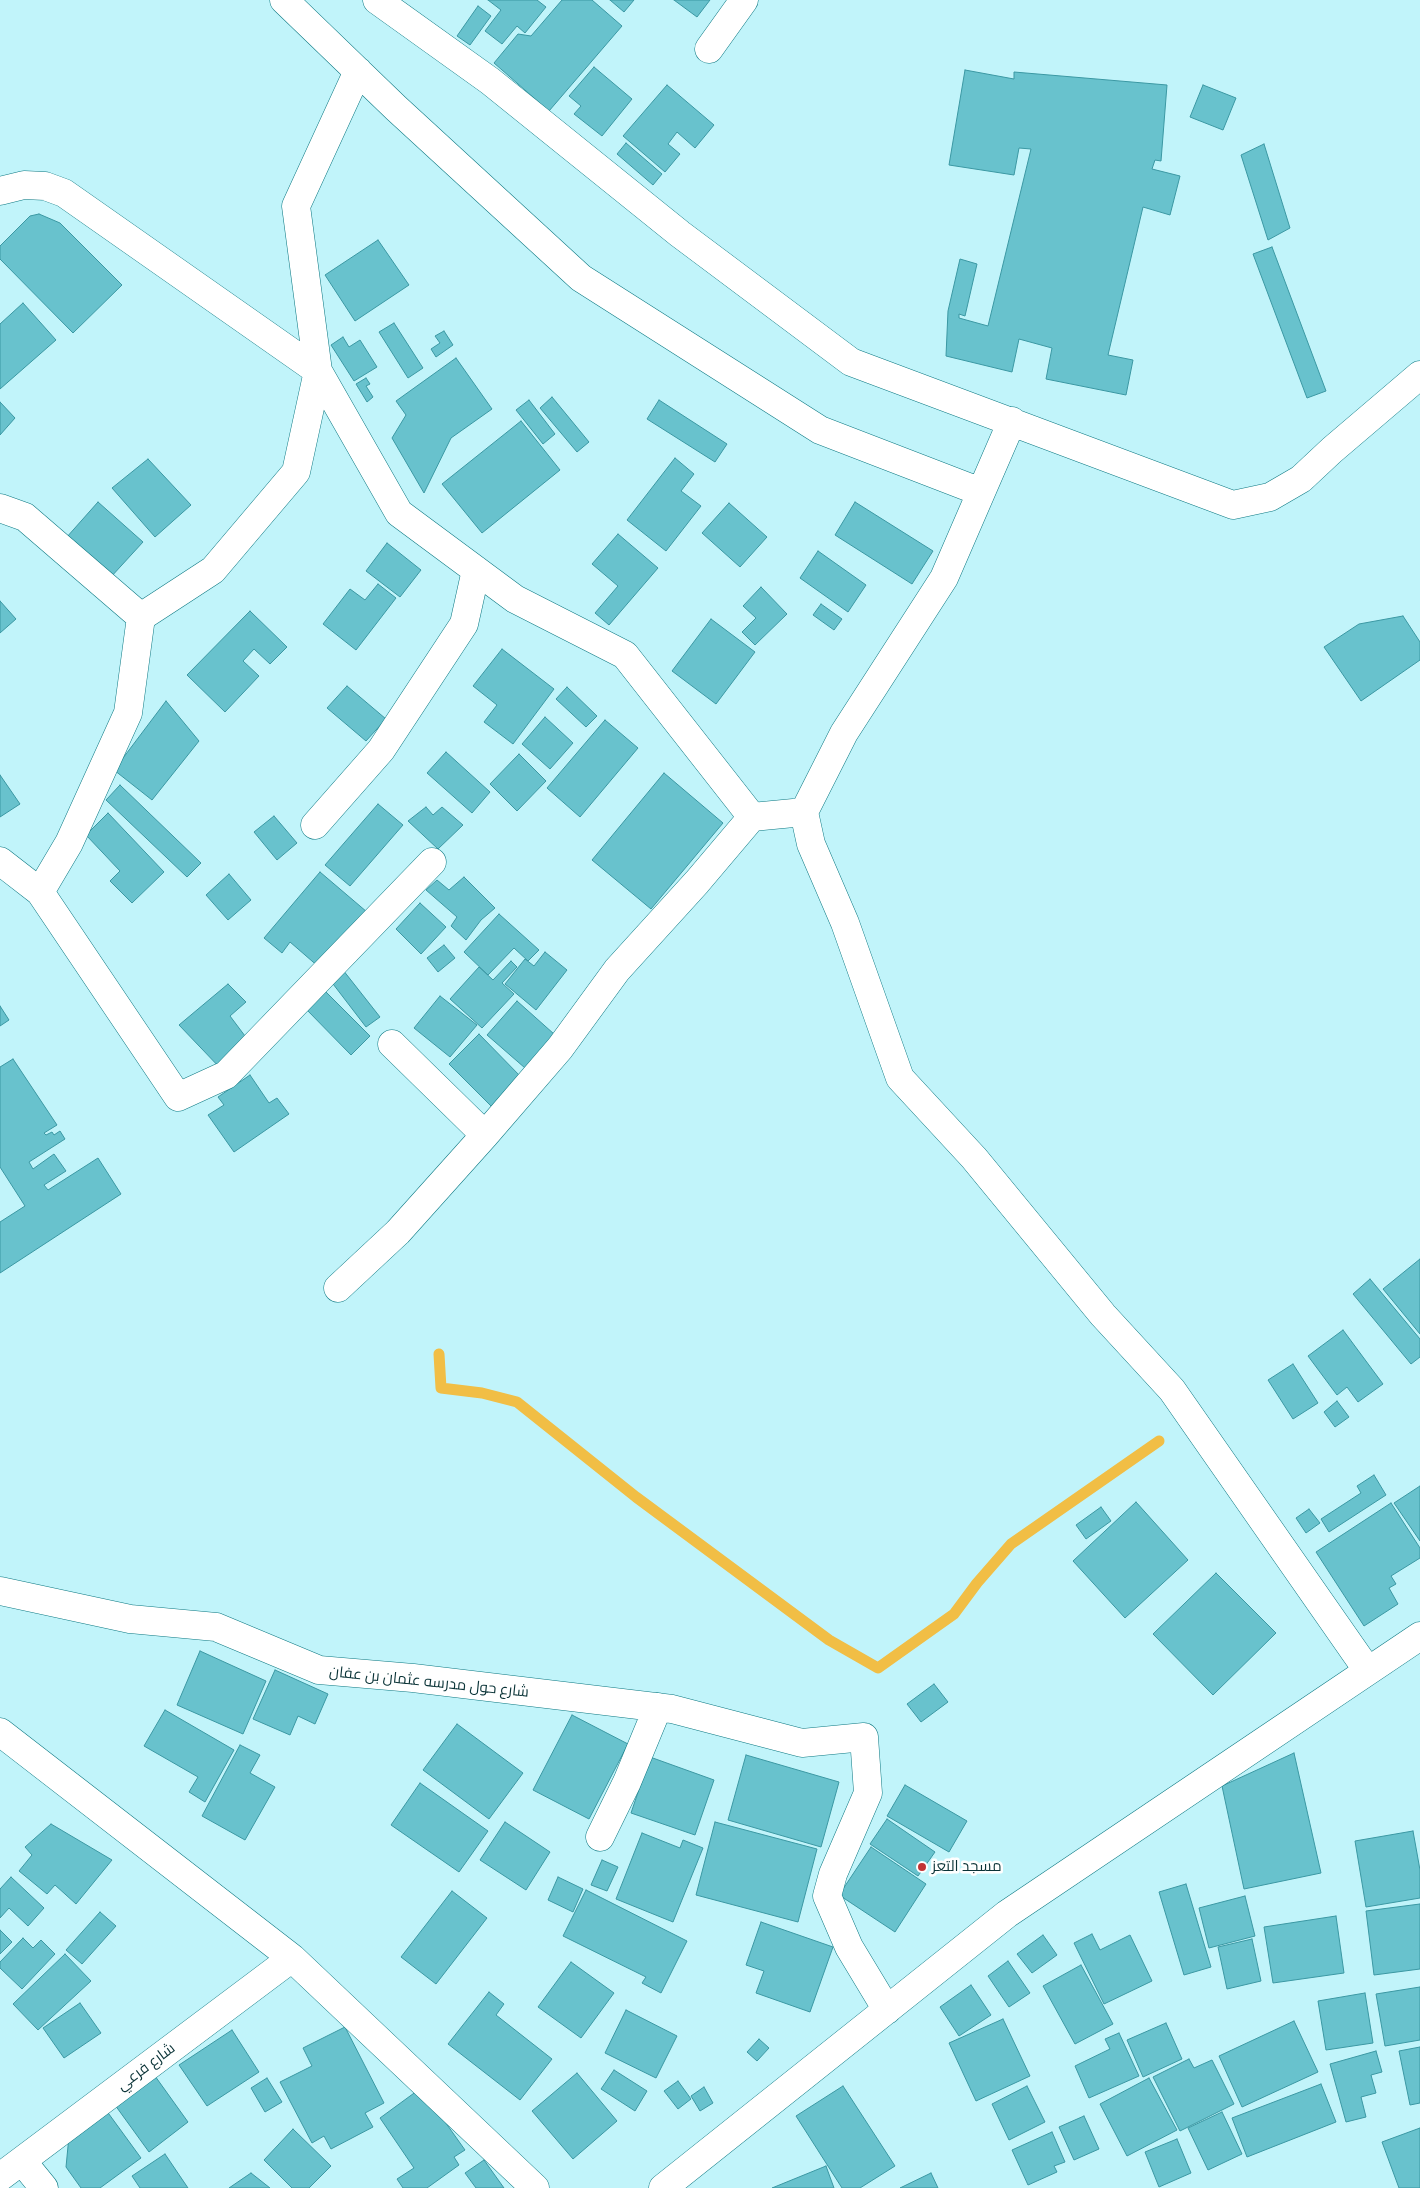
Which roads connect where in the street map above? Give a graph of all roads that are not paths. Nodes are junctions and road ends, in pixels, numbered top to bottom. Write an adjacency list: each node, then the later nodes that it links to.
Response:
1 (284, 0): 5 (street)
2 (377, 0): 9 (street)
3 (744, 0): 4 (street)
4 (708, 49)
5 (358, 71): 7 (street); 10 (street)
6 (0, 191): 7 (street)
7 (318, 371): 12 (street); 13 (street)
8 (1420, 375): 9 (street)
9 (1012, 421): 10 (street)
10 (981, 492): 14 (street)
11 (0, 508): 13 (street)
12 (476, 570): 15 (street); 16 (street)
13 (141, 617): 19 (street)
14 (804, 812): 15 (street); 25 (street)
15 (752, 817): 21 (street)
16 (315, 825)
17 (0, 861): 19 (street)
18 (432, 862): 19 (street)
19 (40, 892)
20 (392, 1044): 21 (street)
21 (486, 1135): 22 (street)
22 (338, 1288)
23 (0, 1591): 26 (street, شارع حول مدرسه عثمان بن عفان)
24 (1420, 1636): 25 (street)
25 (1368, 1671): 30 (street)
26 (658, 1707): 28 (street); 30 (street, شارع حول مدرسه عثمان بن عفان)
27 (0, 1732): 29 (street)
28 (600, 1837)
29 (292, 1958): 31 (street, شارع فرعي); 34 (street)
30 (887, 2010): 35 (street)
31 (22, 2160): 32 (street, شارع فرعي); 33 (street)
32 (0, 2177)
33 (44, 2188)
34 (535, 2188)
35 (663, 2188)

